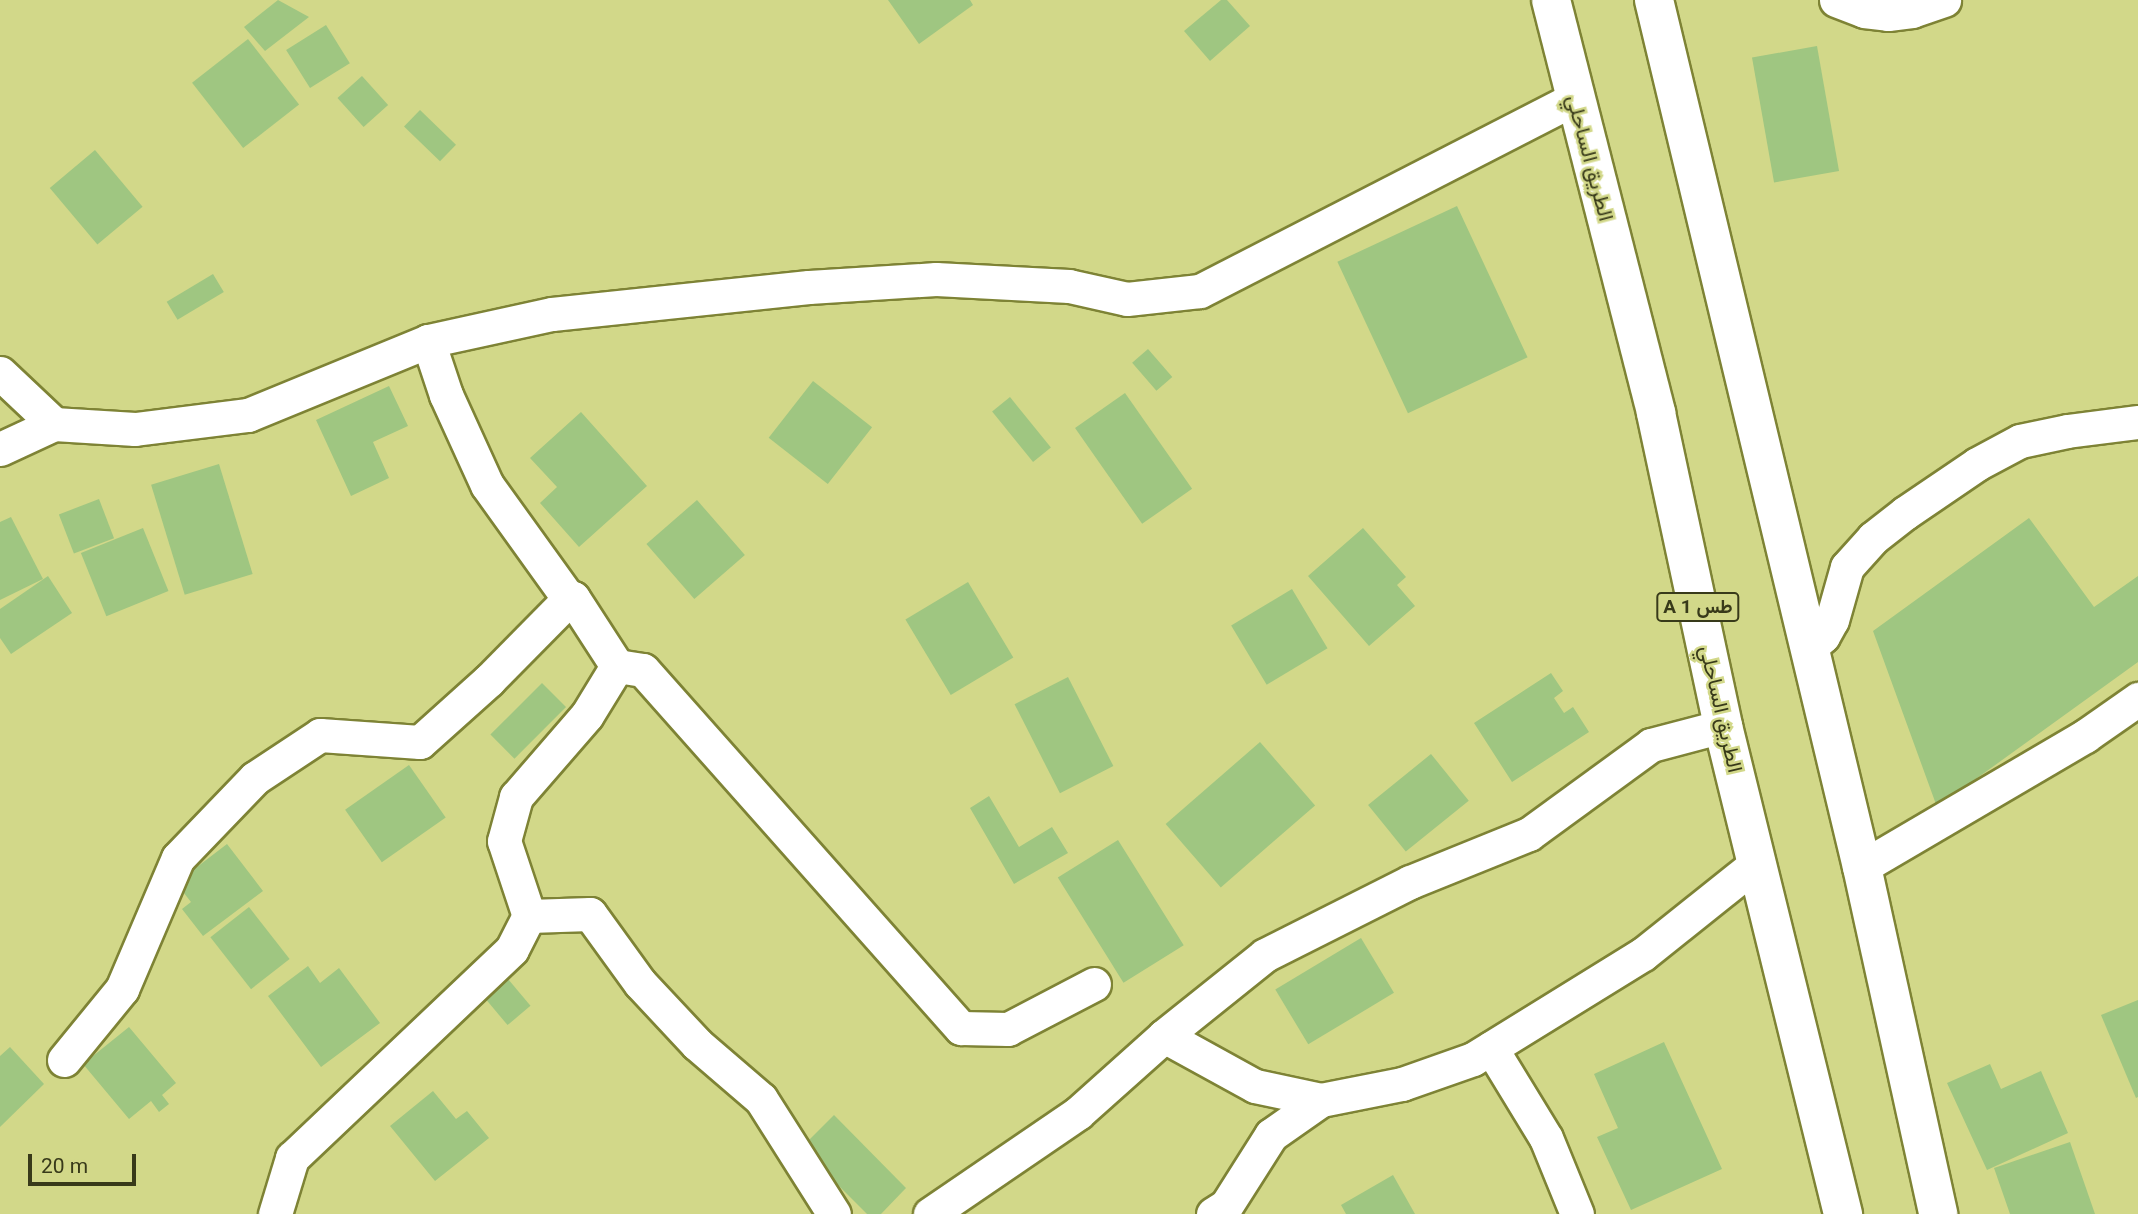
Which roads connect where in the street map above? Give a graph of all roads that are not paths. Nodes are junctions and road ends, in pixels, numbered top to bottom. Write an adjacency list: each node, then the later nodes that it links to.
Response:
1 (1551, 0): 5 (highway, الطريق الساحلي / A 1 طس)
2 (1654, 0): 12 (highway)
3 (1836, 0): 4 (street)
4 (1944, 0)
5 (1574, 99): 6 (street); 15 (highway, الطريق الساحلي / A 1 طس)
6 (428, 341): 9 (street); 11 (street)
7 (0, 373): 9 (street)
8 (2138, 422): 12 (street)
9 (54, 424): 10 (street)
10 (0, 449)
11 (569, 599): 13 (street); 22 (street)
12 (1809, 649): 17 (highway)
13 (617, 666): 18 (street); 19 (street)
14 (2138, 699): 17 (street)
15 (1723, 726): 16 (highway, الطريق الساحلي / A 1 طس); 20 (street)
16 (1757, 863): 21 (street); 29 (highway, الطريق الساحلي / A 1 طس)
17 (1862, 867): 30 (highway)
18 (529, 916): 24 (street); 25 (street)
19 (1094, 984)
20 (1164, 1036): 23 (street); 26 (street)
21 (1491, 1048): 23 (street); 28 (street)
22 (64, 1060)
23 (1321, 1101): 27 (street)
24 (275, 1214)
25 (834, 1214)
26 (930, 1214)
27 (1213, 1214)
28 (1577, 1214)
29 (1843, 1214)
30 (1938, 1214)

